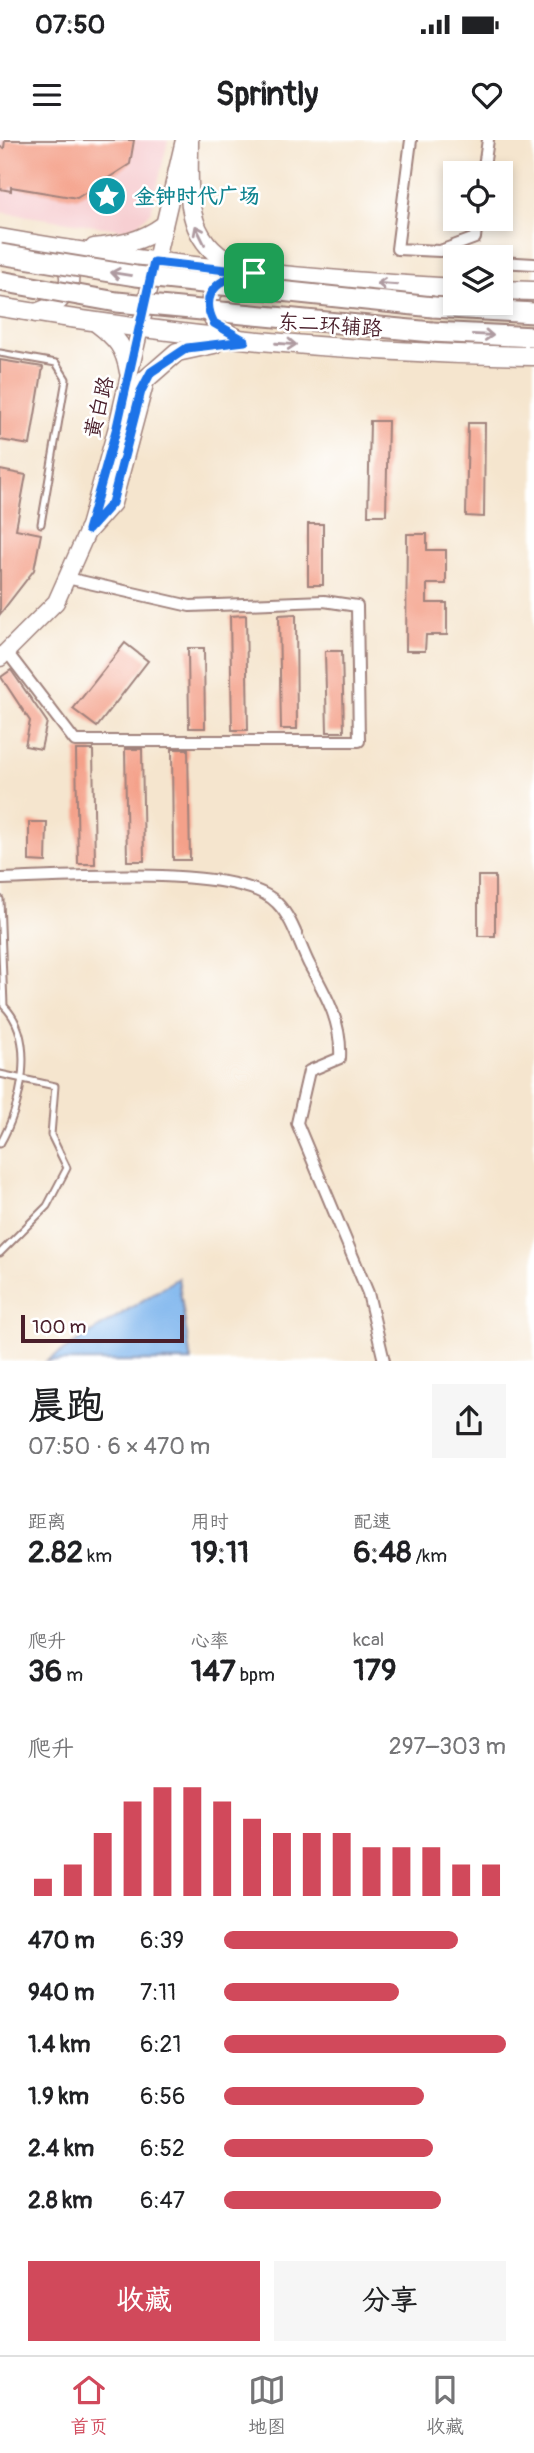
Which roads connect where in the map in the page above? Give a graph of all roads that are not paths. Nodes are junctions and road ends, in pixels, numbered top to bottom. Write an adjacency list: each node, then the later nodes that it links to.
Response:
1 (184, 140): 6 (main road, 黄白路)
2 (190, 140): 15 (main road, one-way to 2)
3 (411, 140): 7 (street)
4 (488, 140): 5 (street)
5 (485, 161)
6 (163, 226): 10 (main road); 12 (main road, 黄白路)
7 (476, 231)
8 (0, 238): 9 (main road)
9 (46, 246): 10 (main road); 21 (main road)
10 (70, 251): 12 (main road)
11 (0, 254): 22 (highway, one-way to 11, bridge)
12 (154, 262): 15 (main road); 24 (main road, 黄白路)
13 (513, 263): 14 (street)
14 (534, 264)
15 (254, 273): 17 (main road, one-way to 15); 26 (main road)
16 (0, 281): 25 (highway, one-way to 25, bridge)
17 (443, 288)
18 (513, 290): 19 (main road)
19 (534, 291)
20 (0, 307): 21 (main road, 东二环辅路)
21 (36, 313): 23 (main road, 东二环辅路)
22 (534, 313)
23 (97, 323): 24 (main road, 东二环辅路); 29 (main road)
24 (139, 328): 26 (main road, 东二环辅路); 29 (main road, 黄白路)
25 (534, 337)
26 (245, 341): 28 (main road, 东二环辅路, one-way to 28); 31 (main road)
27 (0, 353): 30 (lane)
28 (534, 356)
29 (129, 372): 31 (main road, 黄白路)
30 (41, 524)
31 (88, 530): 32 (main road, 黄白路)
32 (67, 578): 33 (main road, 黄白路); 33 (street)
33 (4, 655)
34 (0, 878): 40 (street)
35 (0, 899): 37 (lane)
36 (0, 1074): 37 (lane)
37 (23, 1077): 38 (lane); 39 (lane)
38 (0, 1144)
39 (0, 1253)
40 (384, 1361)

